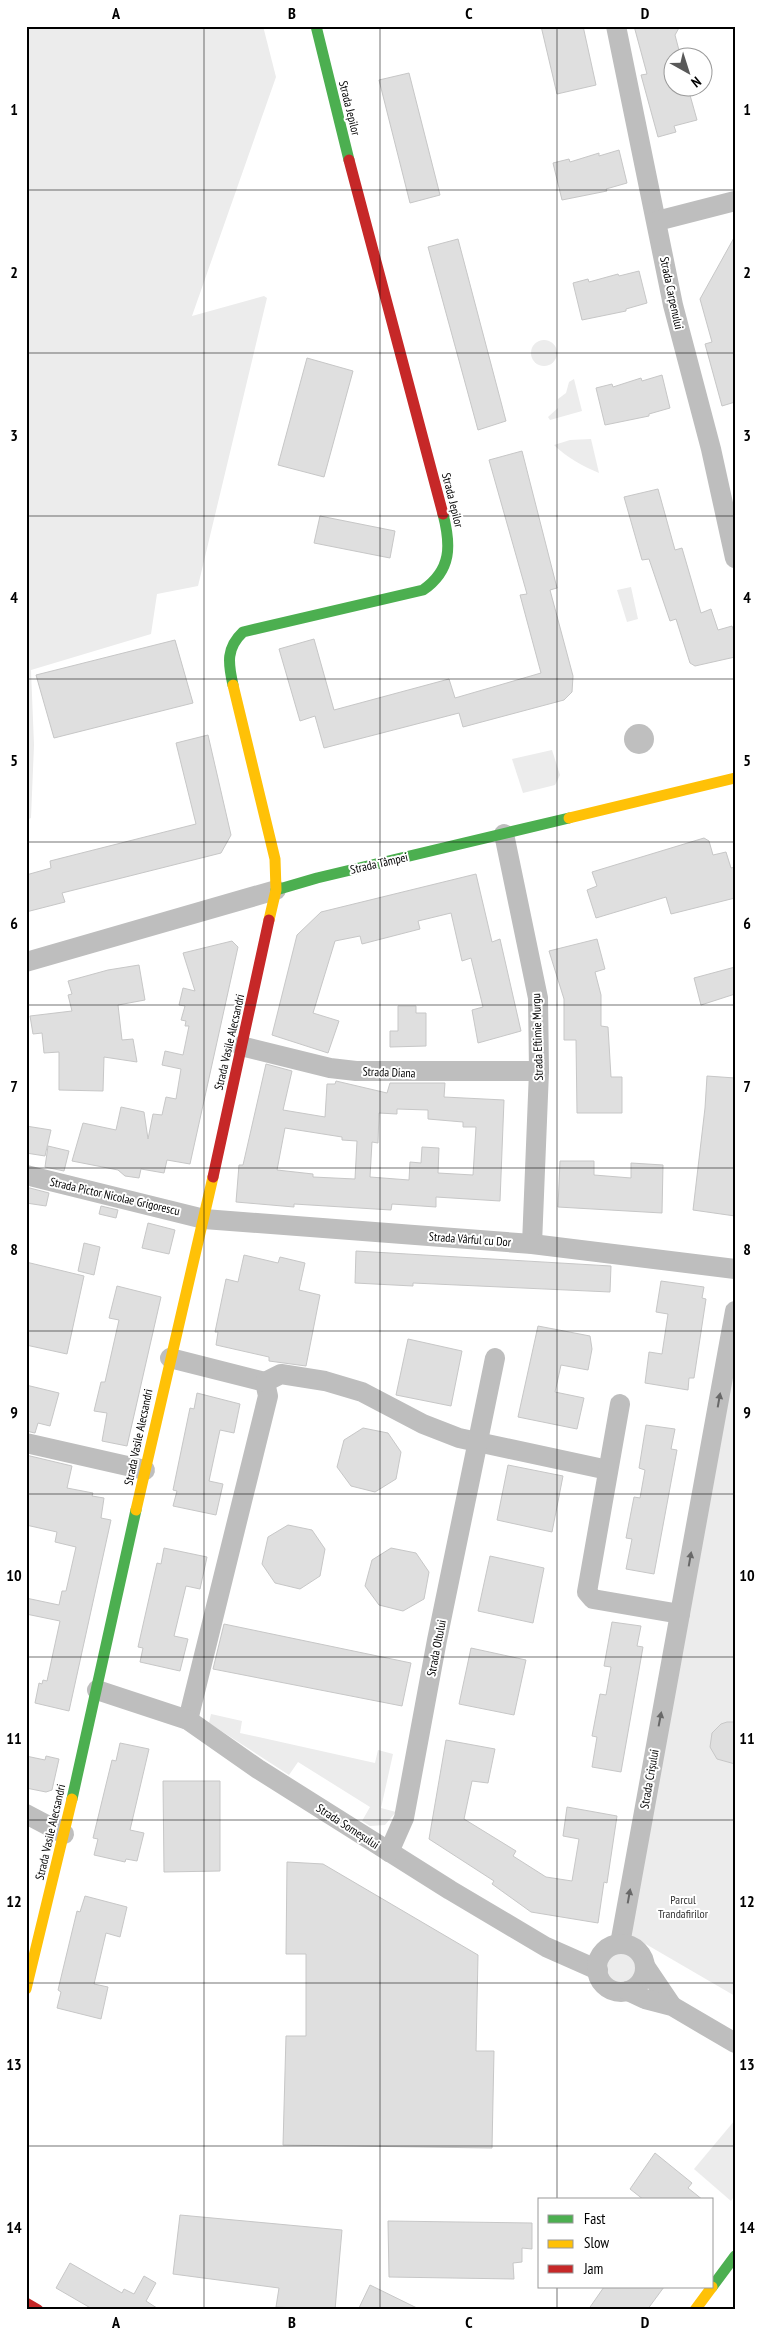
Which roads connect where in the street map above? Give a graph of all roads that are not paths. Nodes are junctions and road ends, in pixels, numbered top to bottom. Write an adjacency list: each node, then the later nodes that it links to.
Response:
1 (316, 26): 9 (street, Strada Jepilor)
2 (616, 26): 4 (street, Strada Carpenului)
3 (735, 201): 4 (street)
4 (657, 221): 5 (street, Strada Carpenului)
5 (727, 480): 6 (street, Strada Carpenului)
6 (735, 558)
7 (735, 778): 8 (street, Strada Tâmpei)
8 (504, 834): 9 (street, Strada Tâmpei); 12 (street, Strada Eftimie Murgu)
9 (276, 890): 10 (street, Strada Tâmpei); 11 (street, Strada Vasile Alecsandri)
10 (26, 962)
11 (241, 1046): 12 (street, Strada Diana); 14 (street, Strada Vasile Alecsandri)
12 (539, 1072): 15 (street, Strada Eftimie Murgu)
13 (26, 1175): 14 (street, Strada Pictor Nicolae Grigorescu)
14 (204, 1219): 15 (street, Strada Vârful cu Dor); 18 (street, Strada Vasile Alecsandri)
15 (532, 1244): 16 (street, Strada Vârful cu Dor)
16 (735, 1269)
17 (735, 1311): 26 (street, Strada Crișului, one-way to 17)
18 (170, 1358): 20 (street); 24 (street, Strada Vasile Alecsandri)
19 (495, 1358): 22 (street, Strada Oltului)
20 (265, 1382): 22 (street); 28 (street)
21 (620, 1404): 25 (street)
22 (478, 1441): 25 (street); 31 (street, Strada Oltului)
23 (26, 1443): 24 (street)
24 (145, 1470): 27 (street, Strada Vasile Alecsandri)
25 (608, 1470): 26 (street)
26 (680, 1614): 32 (street, Strada Crișului, one-way to 26)
27 (97, 1690): 28 (street, Strada Someșului); 30 (street, Strada Vasile Alecsandri)
28 (188, 1720): 31 (street, Strada Someșului)
29 (26, 1814): 30 (street)
30 (64, 1834): 35 (street, Strada Vasile Alecsandri)
31 (389, 1852): 34 (street, Strada Someșului)
32 (620, 1944): 33 (street, Strada Someșului); 34 (street)
33 (645, 1966): 36 (street); 37 (street, Strada Someșului)
34 (598, 1970): 36 (street, Strada Someșului)
35 (26, 1989)
36 (628, 1991): 37 (street, Strada Someșului)
37 (672, 2006): 38 (street, Strada Someșului)
38 (735, 2043)
39 (735, 2256): 40 (street)
40 (714, 2284)
41 (711, 2288): 44 (street)
42 (26, 2303): 43 (street)
43 (38, 2310)
44 (695, 2310)

